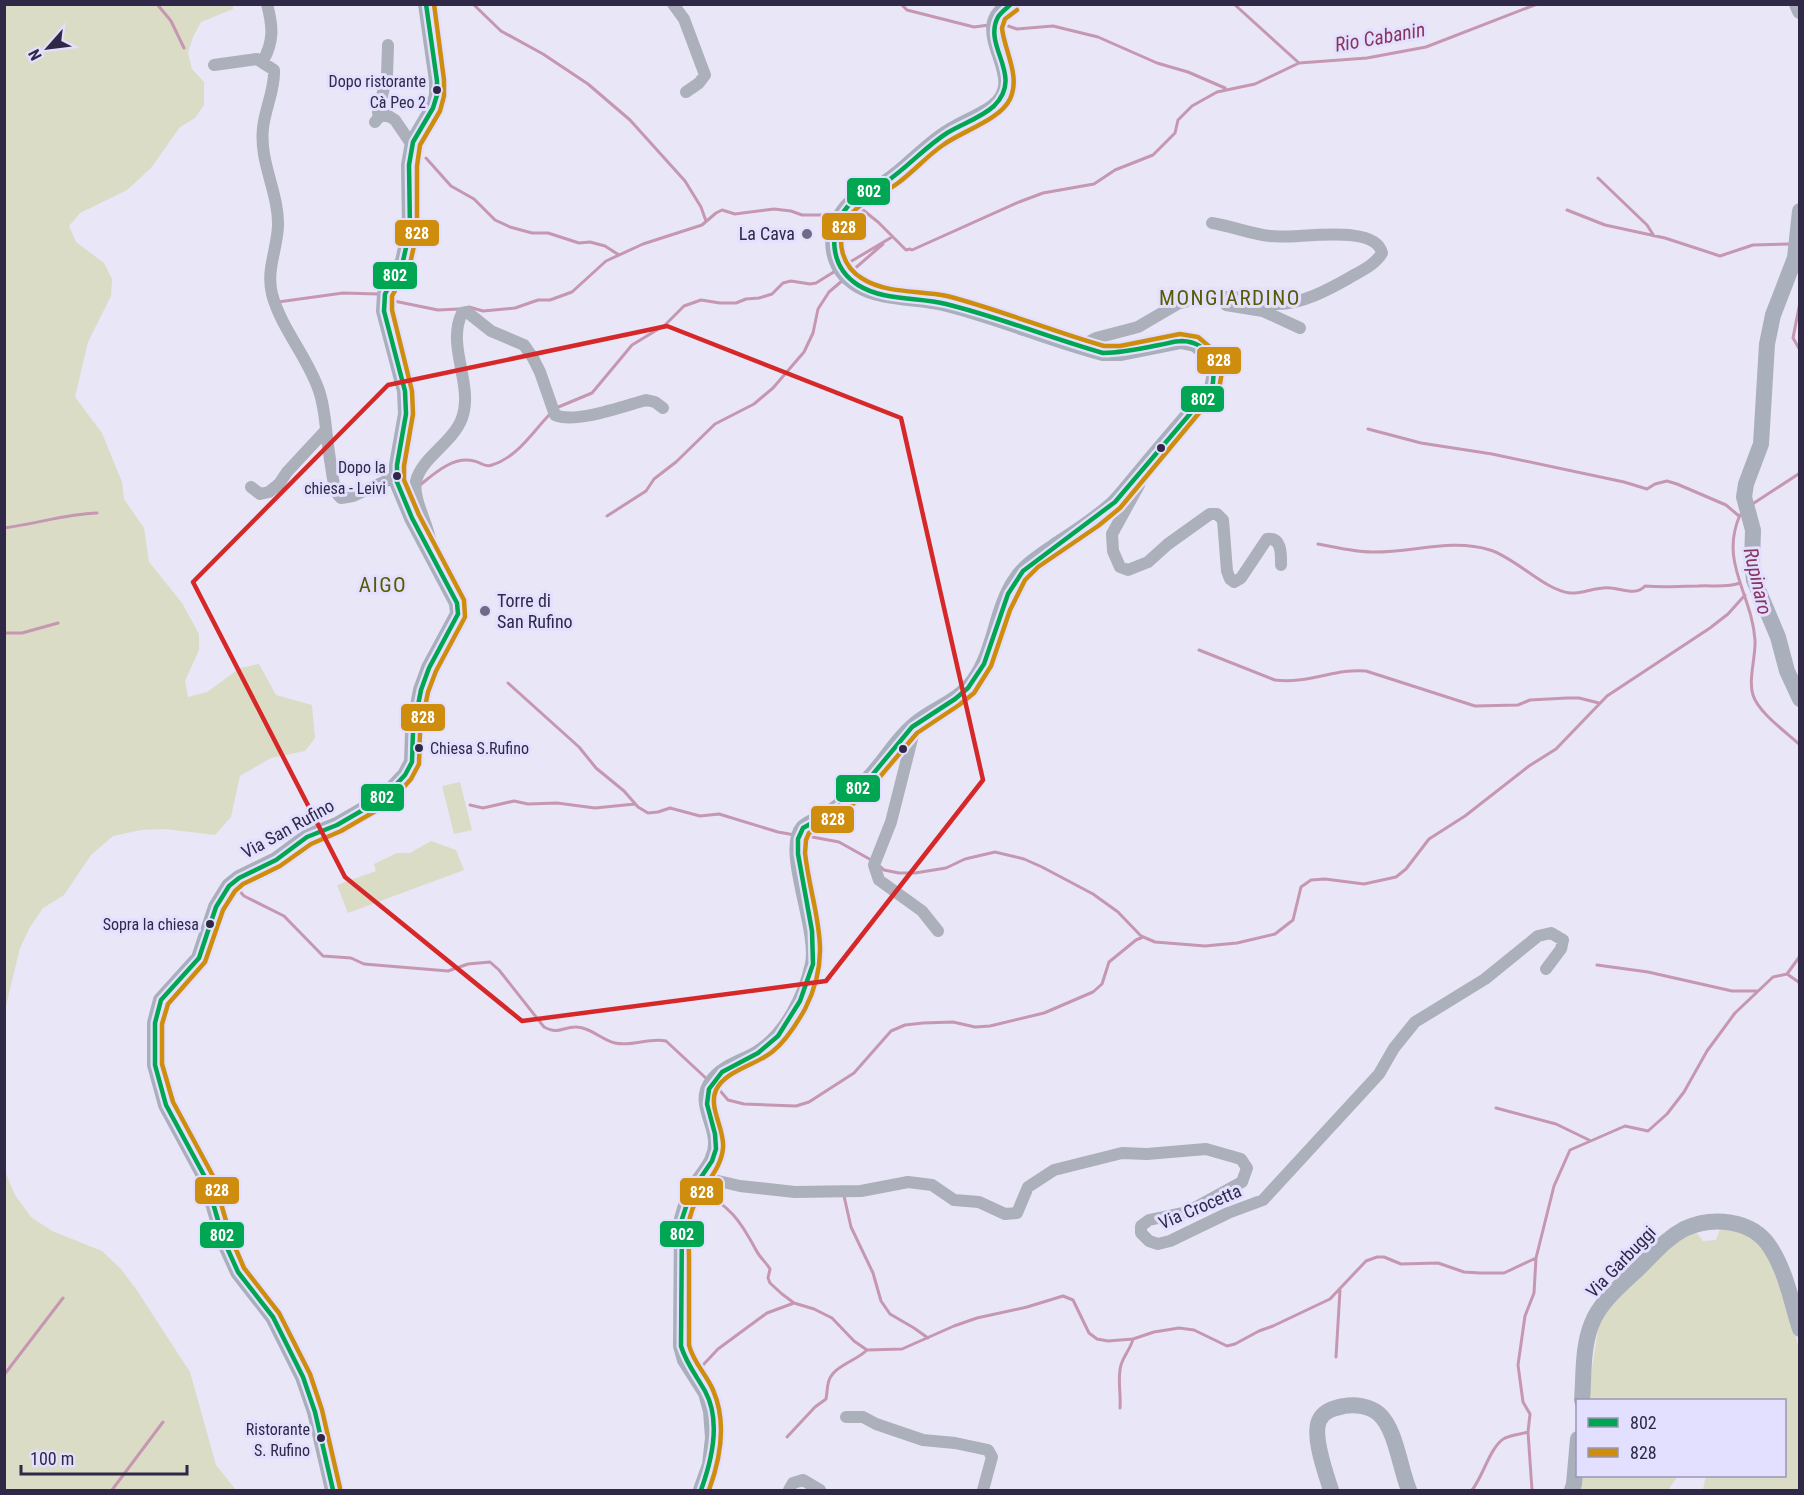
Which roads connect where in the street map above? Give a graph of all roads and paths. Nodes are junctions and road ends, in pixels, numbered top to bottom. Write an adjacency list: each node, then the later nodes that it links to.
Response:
1 (267, 4): 8 (street)
2 (426, 4): 11 (street)
3 (673, 4): 10 (street)
4 (1012, 4): 17 (street)
5 (1797, 4): 6 (street)
6 (1800, 11)
7 (388, 45): 11 (street)
8 (263, 61)
9 (214, 65): 19 (street)
10 (686, 92)
11 (412, 145): 21 (street)
12 (1800, 211): 14 (street)
13 (1212, 223): 15 (street)
14 (1797, 267): 25 (street)
15 (1179, 303): 16 (street); 17 (street)
16 (1299, 328)
17 (1084, 348): 20 (street)
18 (663, 408): 23 (street)
19 (326, 430): 21 (street); 22 (street)
20 (1140, 472): 24 (street); 26 (street)
21 (397, 476): 23 (street)
22 (252, 487)
23 (428, 547): 35 (street, Via San Rufino)
24 (1281, 565)
25 (1800, 699)
26 (913, 726): 27 (street); 29 (street)
27 (938, 931)
28 (1546, 969): 29 (street, Via Crocetta)
29 (701, 1177): 34 (street)
30 (1800, 1329): 31 (street, Via Garbuggi)
31 (1582, 1399)
32 (846, 1417): 38 (street)
33 (1576, 1462): 41 (street)
34 (702, 1489)
35 (333, 1491)
36 (789, 1491): 37 (street)
37 (820, 1491)
38 (983, 1491)
39 (1331, 1491): 40 (street)
40 (1409, 1491)
41 (1572, 1491)

